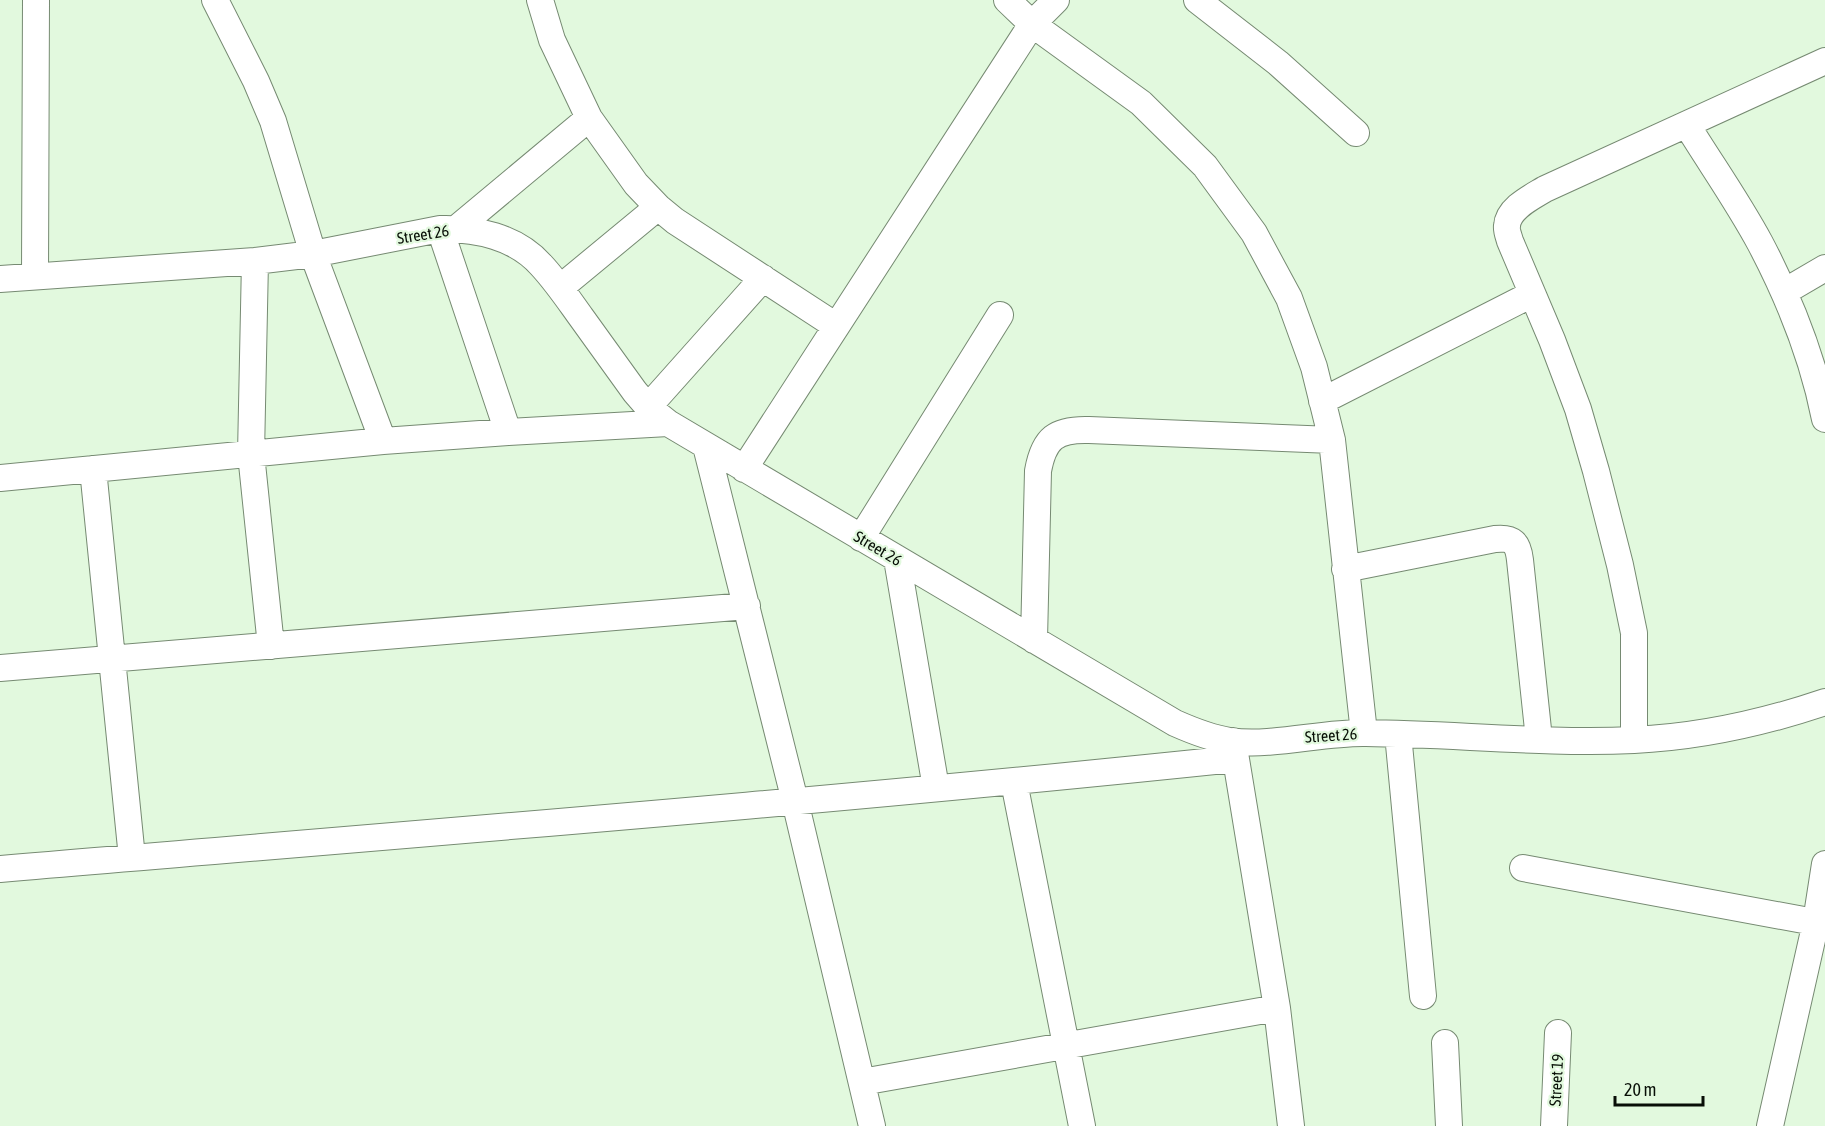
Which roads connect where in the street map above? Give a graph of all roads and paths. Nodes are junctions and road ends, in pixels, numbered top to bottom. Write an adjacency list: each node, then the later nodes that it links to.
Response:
1 (36, 0): 17 (street)
2 (215, 0): 14 (street)
3 (540, 0): 9 (street)
4 (1007, 0): 7 (street)
5 (1056, 0): 7 (street)
6 (1197, 0): 11 (street)
7 (1032, 24): 24 (street); 25 (street)
8 (1825, 61): 10 (street)
9 (589, 118): 12 (street); 13 (street)
10 (1687, 125): 21 (street); 22 (street)
11 (1356, 132)
12 (658, 207): 18 (street); 20 (street)
13 (448, 229): 14 (street, Street 26); 20 (street, Street 26); 29 (street)
14 (313, 254): 15 (street, Street 26); 31 (street)
15 (255, 261): 17 (street, Street 26); 33 (street)
16 (1825, 268): 21 (street)
17 (35, 276): 19 (street, Street 26)
18 (762, 278): 24 (street); 26 (street)
19 (0, 279)
20 (560, 288): 26 (street, Street 26)
21 (1784, 292): 27 (street)
22 (1532, 294): 25 (street); 49 (street)
23 (1000, 315): 37 (street)
24 (836, 326): 35 (street)
25 (1322, 401): 30 (street)
26 (648, 407): 28 (street, Street 26)
27 (1825, 419)
28 (668, 423): 29 (street); 32 (street, Street 26)
29 (508, 432): 31 (street)
30 (1332, 440): 39 (street); 41 (street)
31 (383, 441): 33 (street)
32 (706, 446): 35 (street, Street 26); 40 (street)
33 (250, 454): 34 (street); 42 (street)
34 (93, 469): 36 (street); 43 (street)
35 (744, 469): 37 (street, Street 26)
36 (0, 478)
37 (861, 538): 38 (street, Street 26)
38 (897, 559): 41 (street, Street 26); 52 (street)
39 (1345, 569): 46 (street); 48 (street)
40 (747, 606): 42 (street); 53 (street)
41 (1034, 640): 50 (street, Street 26)
42 (271, 646): 43 (street)
43 (112, 659): 44 (street); 54 (street)
44 (0, 668)
45 (1825, 702): 49 (street, Street 26)
46 (1364, 733): 47 (street, Street 26); 50 (street, Street 26)
47 (1398, 734): 48 (street, Street 26); 59 (street)
48 (1539, 739): 49 (street, Street 26)
49 (1634, 740)
50 (1233, 750): 51 (street); 60 (street)
51 (1014, 782): 52 (street); 63 (street)
52 (936, 788): 53 (street)
53 (795, 801): 54 (street); 64 (street)
54 (132, 858): 57 (street)
55 (1825, 864): 58 (street)
56 (1523, 868): 58 (street)
57 (0, 869)
58 (1821, 923): 70 (street)
59 (1423, 996)
60 (1277, 1008): 63 (street); 67 (street)
61 (1558, 1033): 69 (street, Street 19)
62 (1445, 1043): 68 (street)
63 (1066, 1045): 64 (street); 66 (street)
64 (862, 1082): 65 (street)
65 (873, 1126)
66 (1082, 1126)
67 (1291, 1126)
68 (1449, 1126)
69 (1554, 1126)
70 (1770, 1126)

